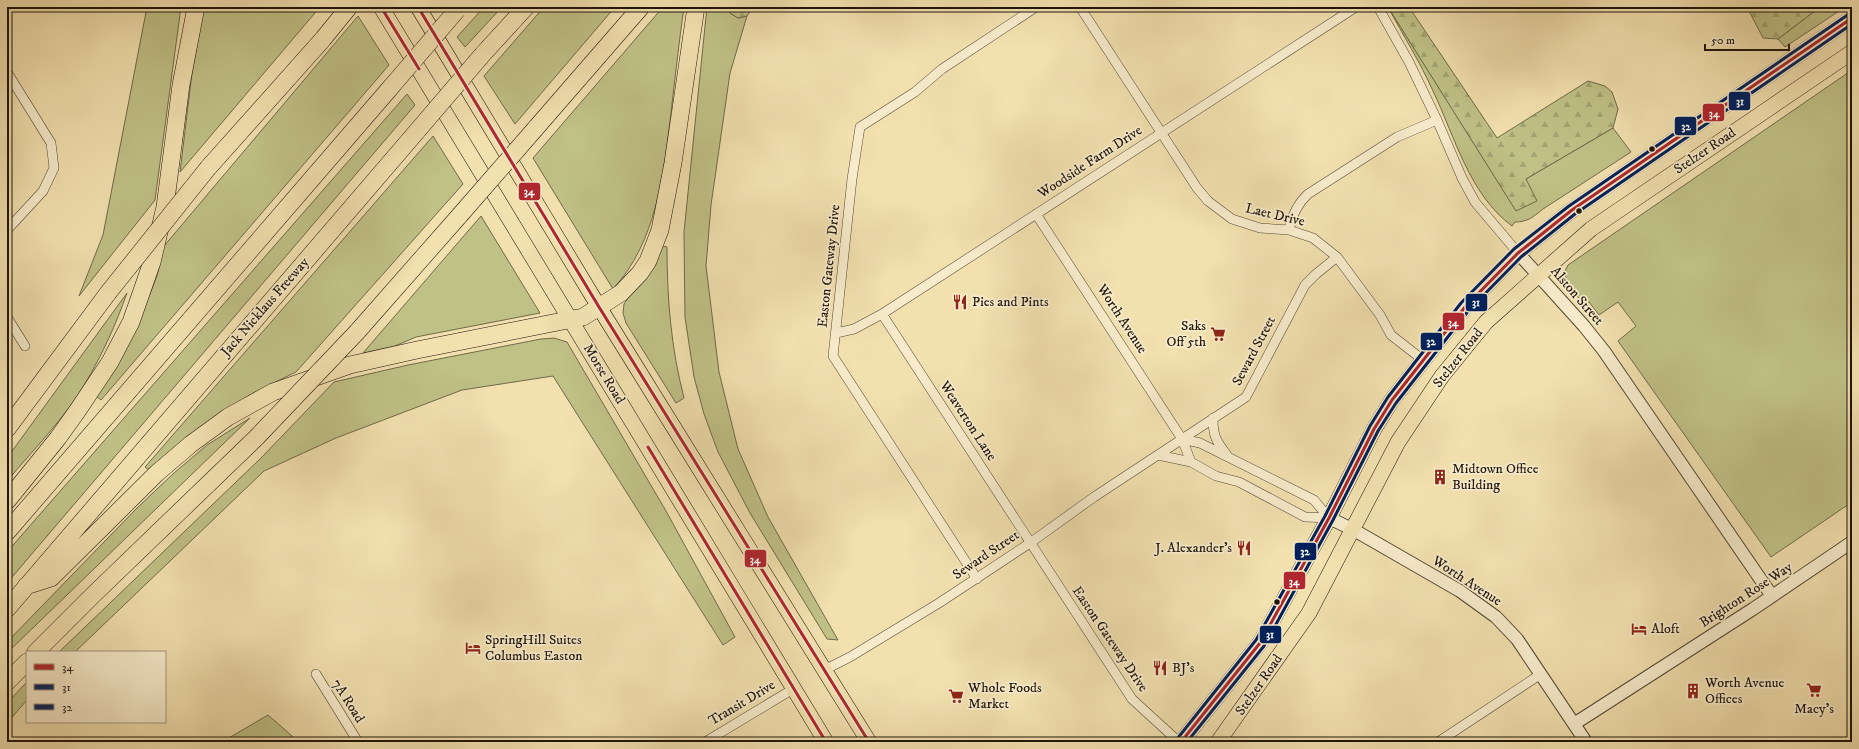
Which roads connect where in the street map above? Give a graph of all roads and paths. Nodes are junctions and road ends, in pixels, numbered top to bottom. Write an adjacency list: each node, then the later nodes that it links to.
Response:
1 (196, 7): 37 (highway)
2 (349, 7): 32 (highway, bridge)
3 (381, 7): 27 (main road, Morse Road)
4 (418, 7): 24 (main road)
5 (526, 7): 44 (highway, Jack Nicklaus Freeway, bridge)
6 (641, 7): 47 (highway, bridge)
7 (696, 7): 24 (highway)
8 (1036, 7): 28 (street, Easton Gateway Drive)
9 (1080, 7): 17 (street, Laet Drive)
10 (1356, 7): 17 (street, Woodside Farm Drive)
11 (1378, 7): 16 (street, Alston Street)
12 (459, 8): 40 (highway, bridge)
13 (1852, 18): 21 (main road, Stelzer Road)
14 (1852, 52): 23 (main road, Stelzer Road)
15 (7, 72): 19 (street)
16 (1437, 120): 20 (street); 21 (street, Alston Street)
17 (1161, 133): 18 (street, Woodside Farm Drive); 20 (street, Laet Drive)
18 (1036, 214): 25 (street, Woodside Farm Drive); 33 (street, Worth Avenue)
19 (7, 230)
20 (1289, 230): 22 (street, Laet Drive)
21 (1518, 253): 23 (street, Alston Street); 30 (main road, Stelzer Road)
22 (1337, 257): 30 (street, Laet Drive); 31 (street, Seward Street)
23 (1538, 274): 39 (main road, Stelzer Road); 45 (street, Alston Street)
24 (599, 307): 27 (highway); 49 (main road)
25 (882, 314): 28 (street, Woodside Farm Drive); 41 (street, Weaverton Lane)
26 (7, 317): 29 (street)
27 (571, 319): 44 (highway); 53 (main road, Morse Road)
28 (836, 333): 43 (street, Easton Gateway Drive)
29 (24, 346)
30 (1422, 360): 38 (main road, Stelzer Road)
31 (1213, 418): 33 (street, Seward Street); 35 (street, Worth Avenue)
32 (7, 429)
33 (1182, 439): 34 (street, Seward Street); 35 (street, Worth Avenue); 36 (street, Worth Avenue)
34 (1158, 455): 36 (street); 41 (street, Seward Street)
35 (1230, 458): 38 (street, Worth Avenue)
36 (1191, 462): 38 (street, Worth Avenue)
37 (7, 501)
38 (1330, 518): 39 (street, Worth Avenue); 59 (main road, Stelzer Road)
39 (1354, 530): 51 (street, Worth Avenue); 60 (main road, Stelzer Road)
40 (7, 532)
41 (1030, 543): 43 (street, Seward Street); 59 (street, Easton Gateway Drive)
42 (1851, 544): 45 (street, Brighton Rose Way)
43 (977, 579): 49 (street, Seward Street)
44 (26, 586): 46 (highway, Jack Nicklaus Freeway)
45 (1772, 596): 54 (street, Brighton Rose Way)
46 (7, 609)
47 (37, 651)
48 (26, 663): 52 (highway)
49 (824, 670): 58 (main road)
50 (316, 674): 55 (street, 7A Road)
51 (1541, 674): 54 (street, Worth Avenue); 61 (street)
52 (7, 682)
53 (793, 689): 56 (street, Transit Drive); 57 (main road, Morse Road)
54 (1574, 724): 62 (street, Worth Avenue)
55 (358, 742)
56 (705, 742)
57 (826, 742)
58 (869, 742)
59 (1180, 742)
60 (1218, 742)
61 (1438, 742)
62 (1586, 742)

